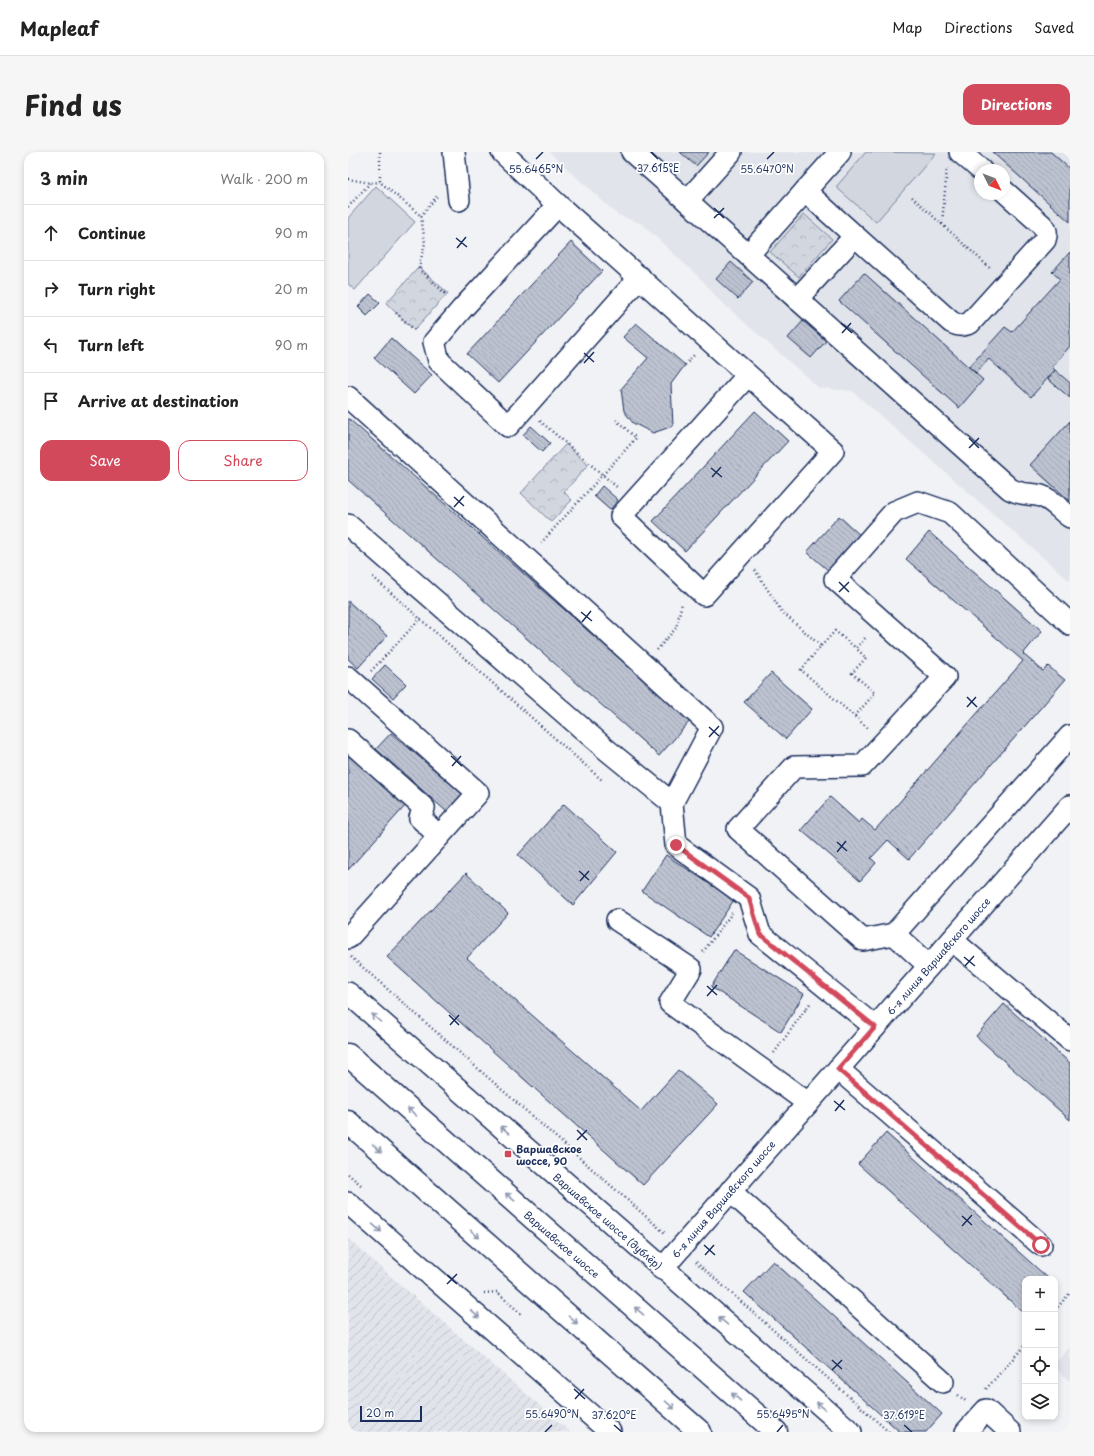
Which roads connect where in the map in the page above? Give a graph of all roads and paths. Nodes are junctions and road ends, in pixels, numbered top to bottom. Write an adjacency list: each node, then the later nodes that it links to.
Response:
1 (380, 152): 10 (path)
2 (454, 152): 16 (street)
3 (502, 152): 18 (street)
4 (632, 152): 17 (street)
5 (731, 152): 17 (street)
6 (840, 152): 13 (street)
7 (954, 159): 8 (street); 21 (path)
8 (974, 167)
9 (348, 179): 11 (path)
10 (380, 182): 11 (path); 20 (path)
11 (370, 183): 19 (path)
12 (436, 188): 20 (path)
13 (805, 191): 22 (street); 23 (street)
14 (1010, 196): 25 (street)
15 (912, 197): 21 (path)
16 (459, 200)
17 (687, 201): 23 (street)
18 (558, 205): 24 (street); 29 (street)
19 (348, 207)
20 (421, 216): 26 (path)
21 (942, 225): 25 (path)
22 (855, 236): 25 (street); 27 (street)
23 (748, 255): 27 (street)
24 (640, 278): 29 (street); 30 (street)
25 (1006, 282)
26 (446, 294)
27 (797, 299): 36 (street)
28 (396, 313): 29 (path)
29 (434, 342)
30 (748, 375): 35 (street); 39 (street)
31 (348, 397): 55 (street)
32 (616, 420): 34 (path)
33 (541, 422): 34 (path)
34 (603, 475): 35 (path); 38 (path)
35 (634, 501): 41 (street)
36 (1070, 517)
37 (348, 525): 42 (street)
38 (546, 537)
39 (743, 552): 41 (street); 47 (path)
40 (370, 574): 43 (path)
41 (688, 579): 46 (path)
42 (437, 602): 43 (path); 55 (street)
43 (420, 619): 49 (path); 54 (path)
44 (1070, 624): 53 (street)
45 (870, 632): 48 (path)
46 (661, 644)
47 (821, 646): 48 (path); 50 (path)
48 (856, 648): 50 (path)
49 (353, 681): 57 (street)
50 (855, 716): 53 (path)
51 (1070, 736): 60 (street)
52 (348, 740): 57 (street)
53 (884, 742): 60 (street)
54 (603, 781)
55 (672, 803): 58 (street)
56 (1067, 814): 62 (street, 6-я линия Варшавского шоссе)
57 (439, 836): 61 (street)
58 (744, 895): 65 (path); 66 (street)
59 (617, 920): 65 (street)
60 (894, 934): 64 (street)
61 (348, 938)
62 (952, 940): 64 (street, 6-я линия Варшавского шоссе); 69 (street)
63 (348, 954): 78 (path)
64 (928, 966): 68 (street, 6-я линия Варшавского шоссе)
65 (691, 969): 71 (street)
66 (824, 986): 68 (street); 71 (path)
67 (348, 993): 79 (street, Варшавское шоссе (дублёр), one-way to 67)
68 (875, 1027): 72 (street, 6-я линия Варшавского шоссе)
69 (1070, 1040)
70 (348, 1055): 89 (main road, Варшавское шоссе, one-way to 70)
71 (762, 1069): 73 (street)
72 (838, 1069): 73 (street, 6-я линия Варшавского шоссе); 77 (street)
73 (808, 1103): 75 (street, 6-я линия Варшавского шоссе)
74 (348, 1122): 88 (main road, one-way to 88)
75 (730, 1191): 78 (street, 6-я линия Варшавского шоссе); 85 (street)
76 (348, 1203): 87 (street, one-way to 87)
77 (1041, 1245)
78 (681, 1248): 79 (street, 6-я линия Варшавского шоссе); 91 (path)
79 (662, 1269): 90 (street, Варшавское шоссе (дублёр), one-way to 79)
80 (497, 1292): 83 (path)
81 (1070, 1292): 82 (path)
82 (1058, 1306)
83 (521, 1314)
84 (1022, 1348): 86 (path)
85 (943, 1382)
86 (986, 1390)
87 (610, 1432)
88 (700, 1432)
89 (776, 1432)
90 (851, 1432)
91 (890, 1432)
92 (966, 1432): 93 (street)
93 (1010, 1432)

